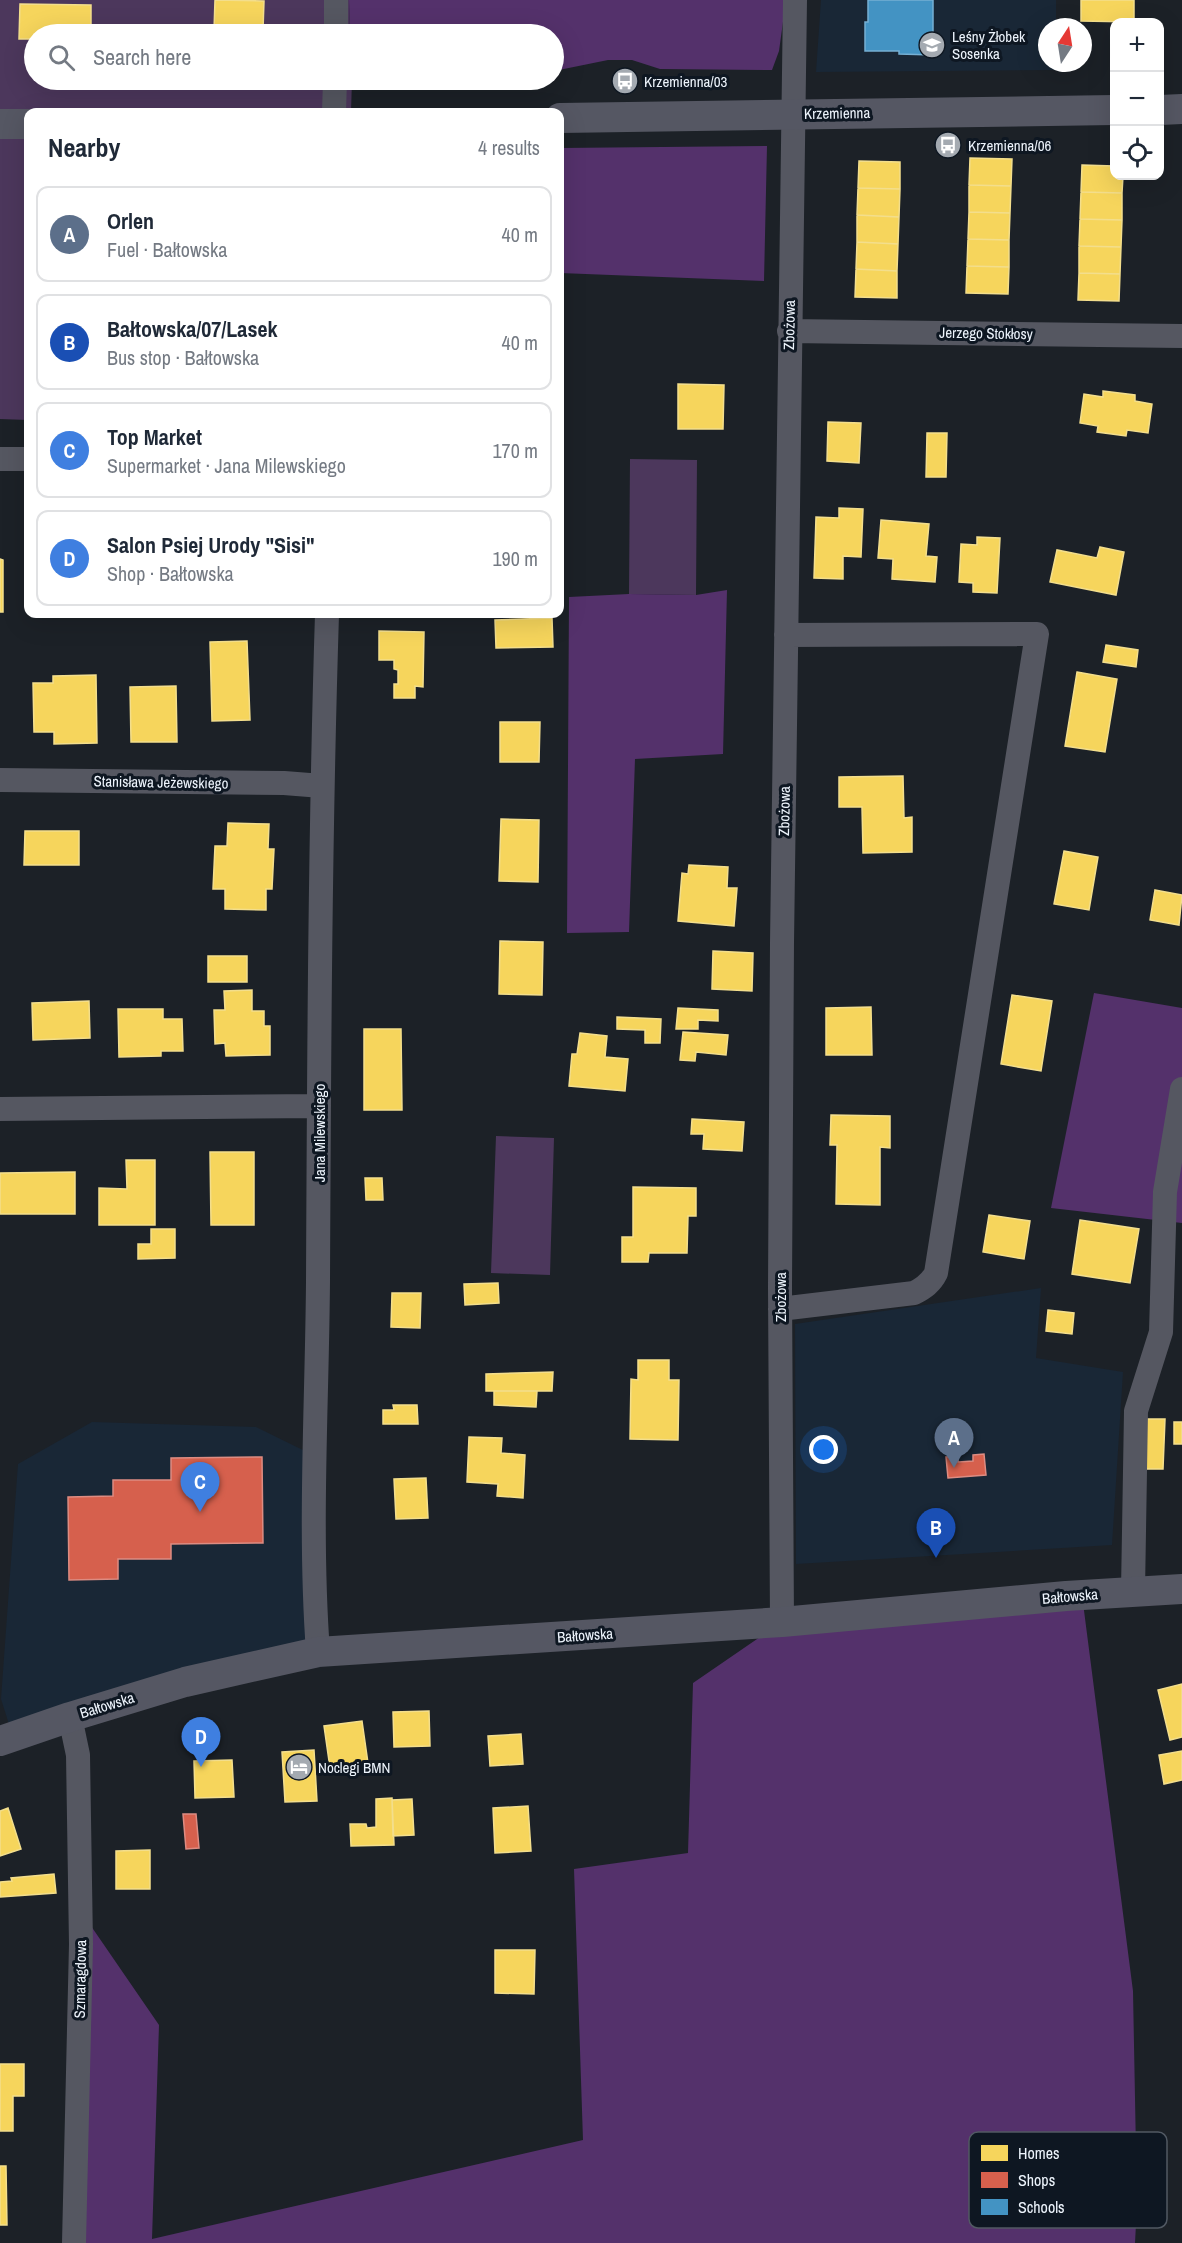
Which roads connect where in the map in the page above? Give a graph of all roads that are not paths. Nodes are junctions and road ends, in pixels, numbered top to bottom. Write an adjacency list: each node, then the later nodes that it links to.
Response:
1 (336, 0): 3 (street)
2 (795, 0): 9 (street, Zbożowa)
3 (336, 24)
4 (335, 90): 5 (street)
5 (334, 108)
6 (1182, 109): 8 (main road)
7 (1110, 110): 9 (main road, Krzemienna)
8 (1164, 110)
9 (793, 113): 10 (main road, Krzemienna); 13 (street, Zbożowa)
10 (564, 118)
11 (0, 124): 12 (main road)
12 (24, 124)
13 (789, 331): 14 (street, Jerzego Stokłosy); 18 (street, Zbożowa)
14 (1182, 336)
15 (0, 459): 16 (street)
16 (24, 459)
17 (327, 618): 20 (street, Jana Milewskiego)
18 (786, 635): 24 (street, Zbożowa); 24 (street)
19 (0, 780): 20 (street, Stanisława Jeżewskiego)
20 (321, 786): 22 (street, Jana Milewskiego)
21 (1182, 1089): 26 (street)
22 (319, 1106): 23 (street); 28 (street, Jana Milewskiego)
23 (0, 1109)
24 (780, 1309): 27 (street, Zbożowa)
25 (1182, 1589): 26 (main road, Bałtowska)
26 (1133, 1591): 27 (main road, Bałtowska)
27 (782, 1622): 28 (main road, Bałtowska)
28 (318, 1652): 29 (main road, Bałtowska)
29 (70, 1717): 30 (main road, Bałtowska); 31 (street, Szmaragdowa)
30 (0, 1741)
31 (74, 2243)

